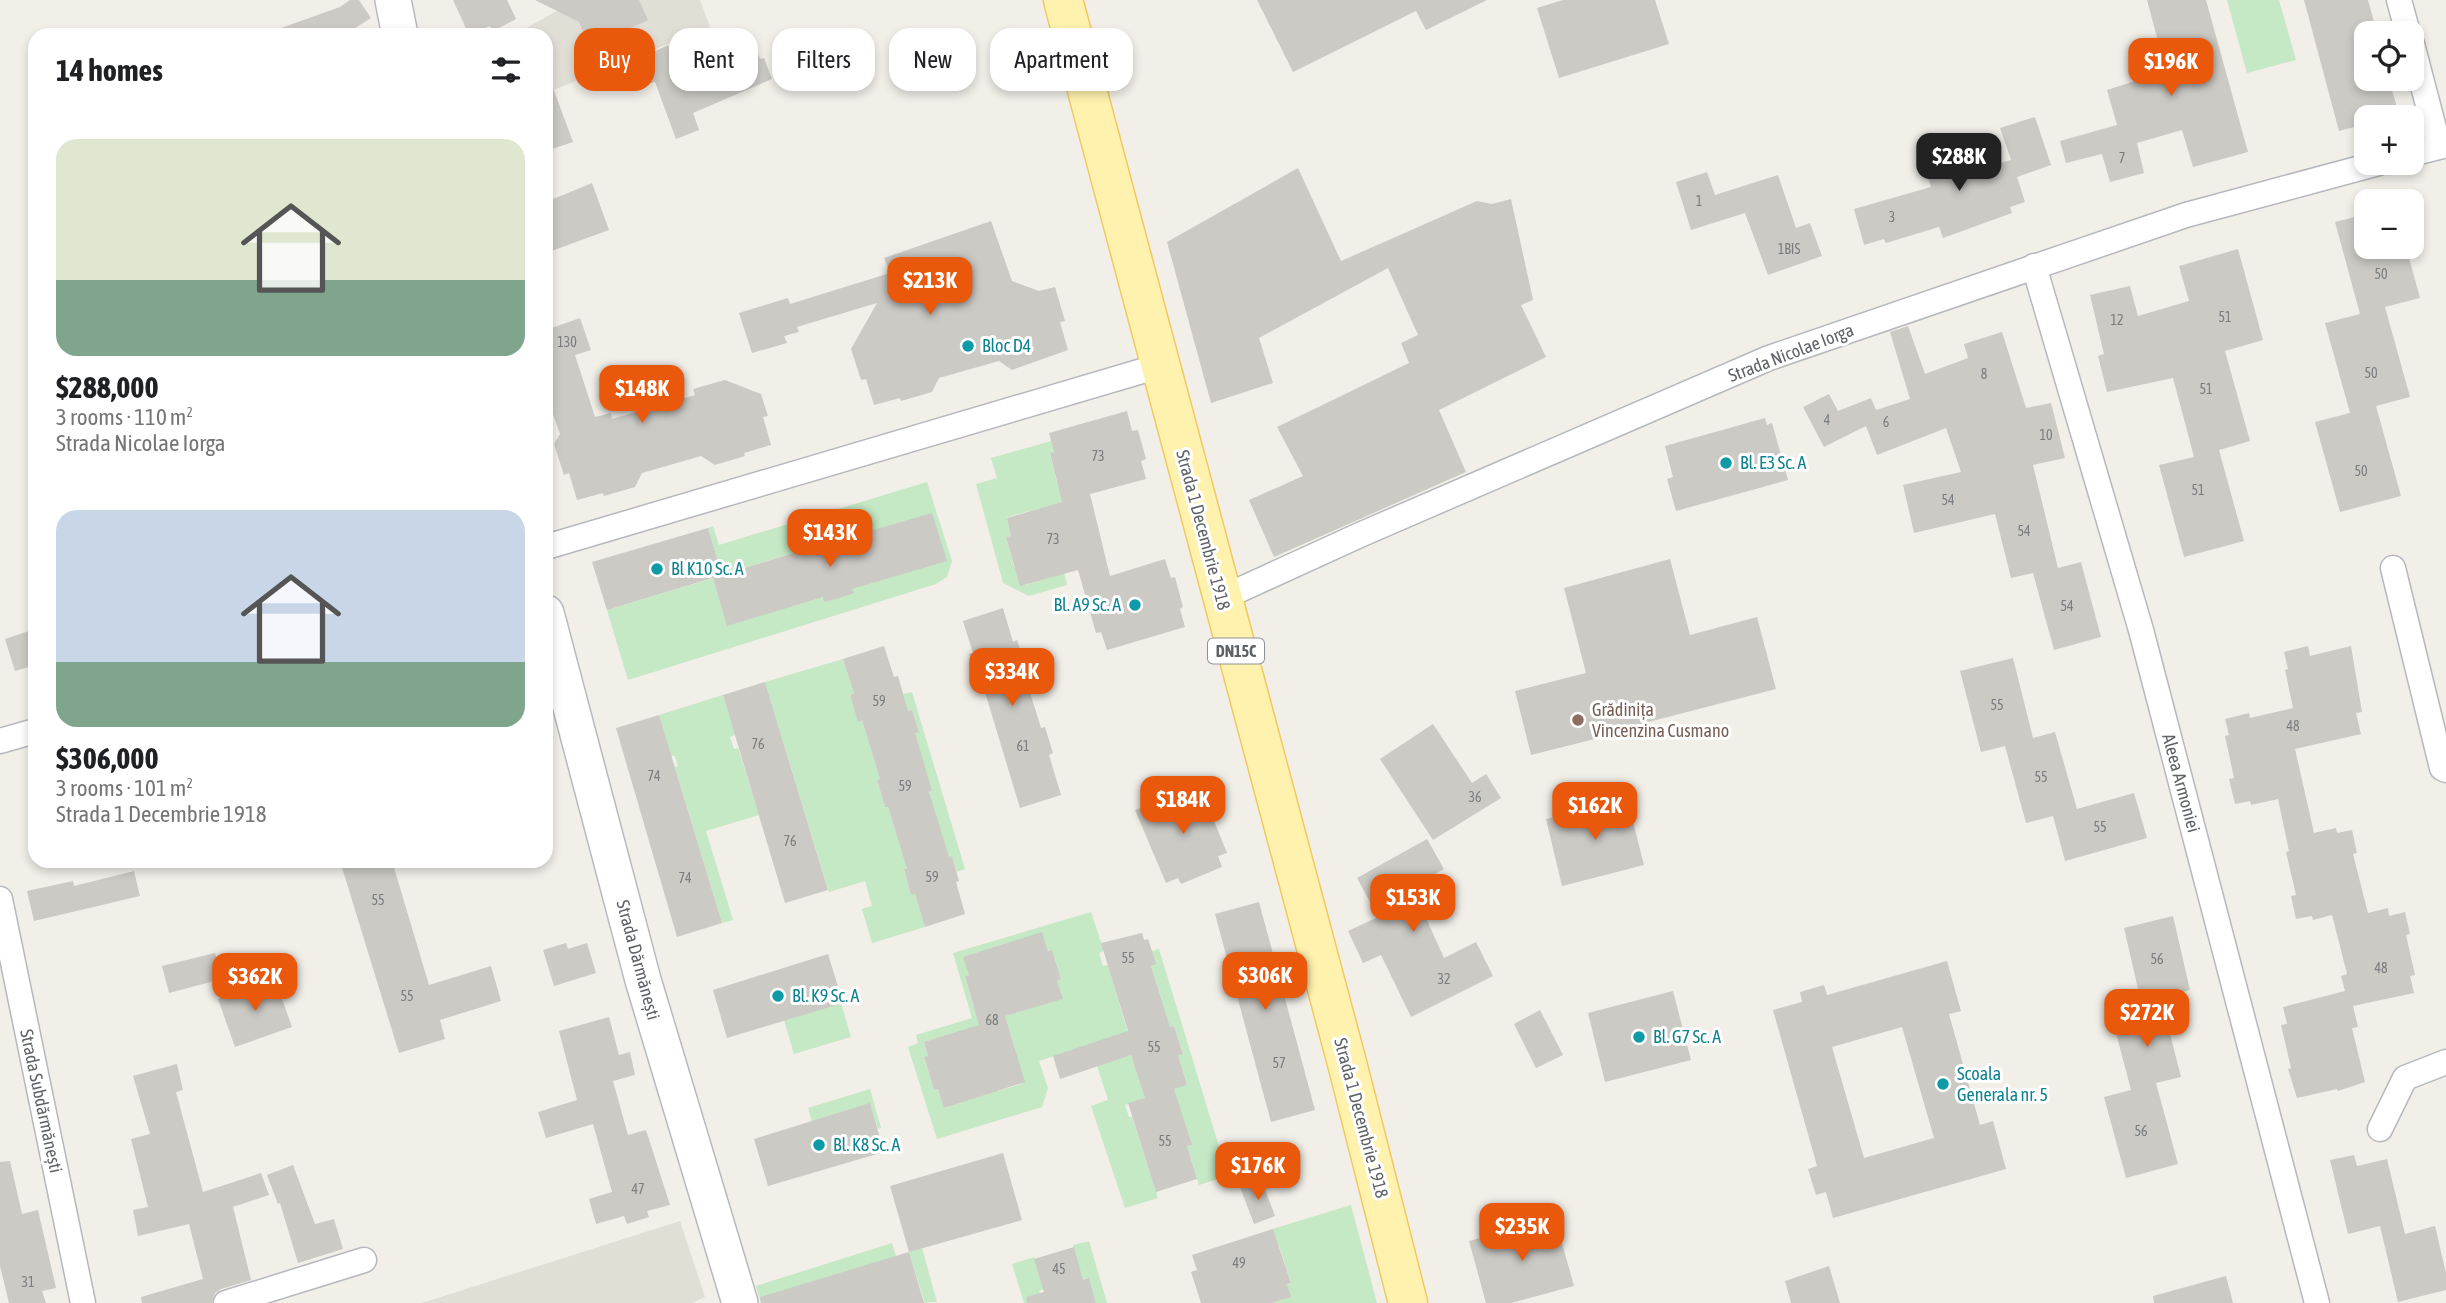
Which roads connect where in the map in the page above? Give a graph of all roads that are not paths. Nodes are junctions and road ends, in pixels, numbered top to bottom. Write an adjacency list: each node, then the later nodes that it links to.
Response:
1 (393, 0): 5 (street)
2 (1062, 0): 11 (main road, Strada 1 Decembrie 1918 / DN15C)
3 (2399, 0): 4 (street)
4 (2405, 21)
5 (399, 28)
6 (2424, 83): 7 (street)
7 (2443, 146): 8 (street)
8 (2424, 151)
9 (2354, 170): 10 (street, Strada Nicolae Iorga)
10 (2034, 266): 14 (street, Strada Nicolae Iorga); 27 (street, Aleea Armoniei)
11 (1159, 366): 12 (street); 14 (main road, Strada 1 Decembrie 1918 / DN15C)
12 (553, 545)
13 (2393, 568): 18 (street)
14 (1222, 598): 26 (main road, Strada 1 Decembrie 1918 / DN15C)
15 (553, 640): 25 (street, Strada Dărmănești)
16 (28, 733): 17 (street)
17 (0, 741)
18 (2446, 770)
19 (0, 899): 23 (street, Strada Subdărmănești)
20 (2446, 1062): 21 (street)
21 (2380, 1129)
22 (364, 1260): 24 (street)
23 (83, 1303)
24 (226, 1303)
25 (740, 1303)
26 (1408, 1303)
27 (2317, 1303)

